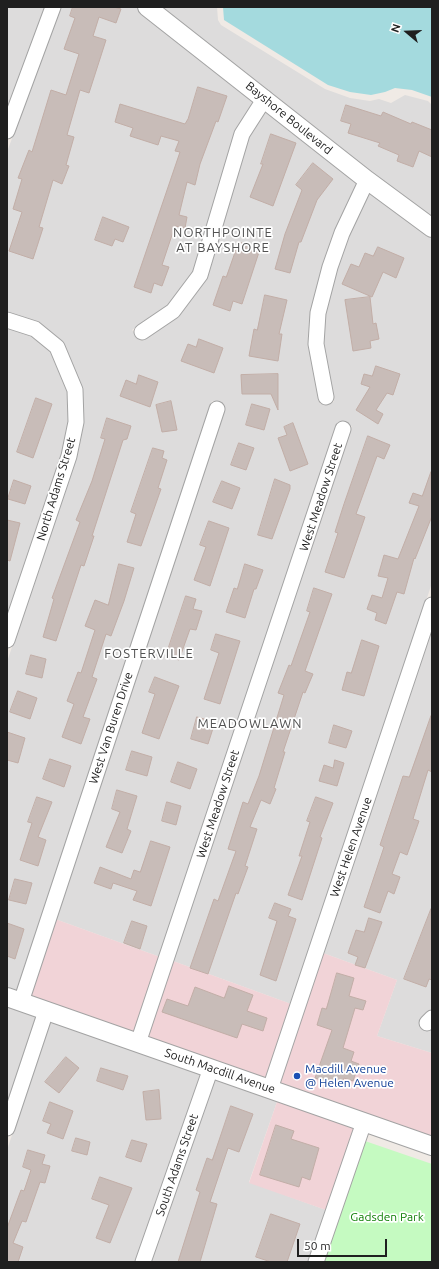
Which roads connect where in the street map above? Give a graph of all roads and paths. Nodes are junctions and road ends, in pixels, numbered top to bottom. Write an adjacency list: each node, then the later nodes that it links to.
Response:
1 (53, 7): 4 (street)
2 (147, 7): 3 (street, Bayshore Boulevard)
3 (265, 98): 5 (street, Bayshore Boulevard); 8 (street)
4 (7, 131)
5 (368, 180): 6 (street, Bayshore Boulevard); 9 (street)
6 (432, 228)
7 (7, 320): 13 (street, North Adams Street)
8 (142, 332)
9 (326, 397)
10 (217, 409): 14 (street, West Van Buren Drive)
11 (343, 430): 16 (street, West Meadow Street)
12 (432, 605): 18 (street, West Helen Avenue)
13 (7, 640)
14 (14, 1000): 15 (street, South Macdill Avenue)
15 (46, 1011): 16 (street, South Macdill Avenue); 20 (street)
16 (138, 1043): 17 (street, South Macdill Avenue)
17 (211, 1068): 18 (street, South Macdill Avenue); 22 (street, South Adams Street)
18 (270, 1089): 19 (street, South Macdill Avenue)
19 (364, 1122): 21 (street, South Macdill Avenue); 23 (street)
20 (7, 1128)
21 (432, 1146)
22 (143, 1262)
23 (316, 1262)

